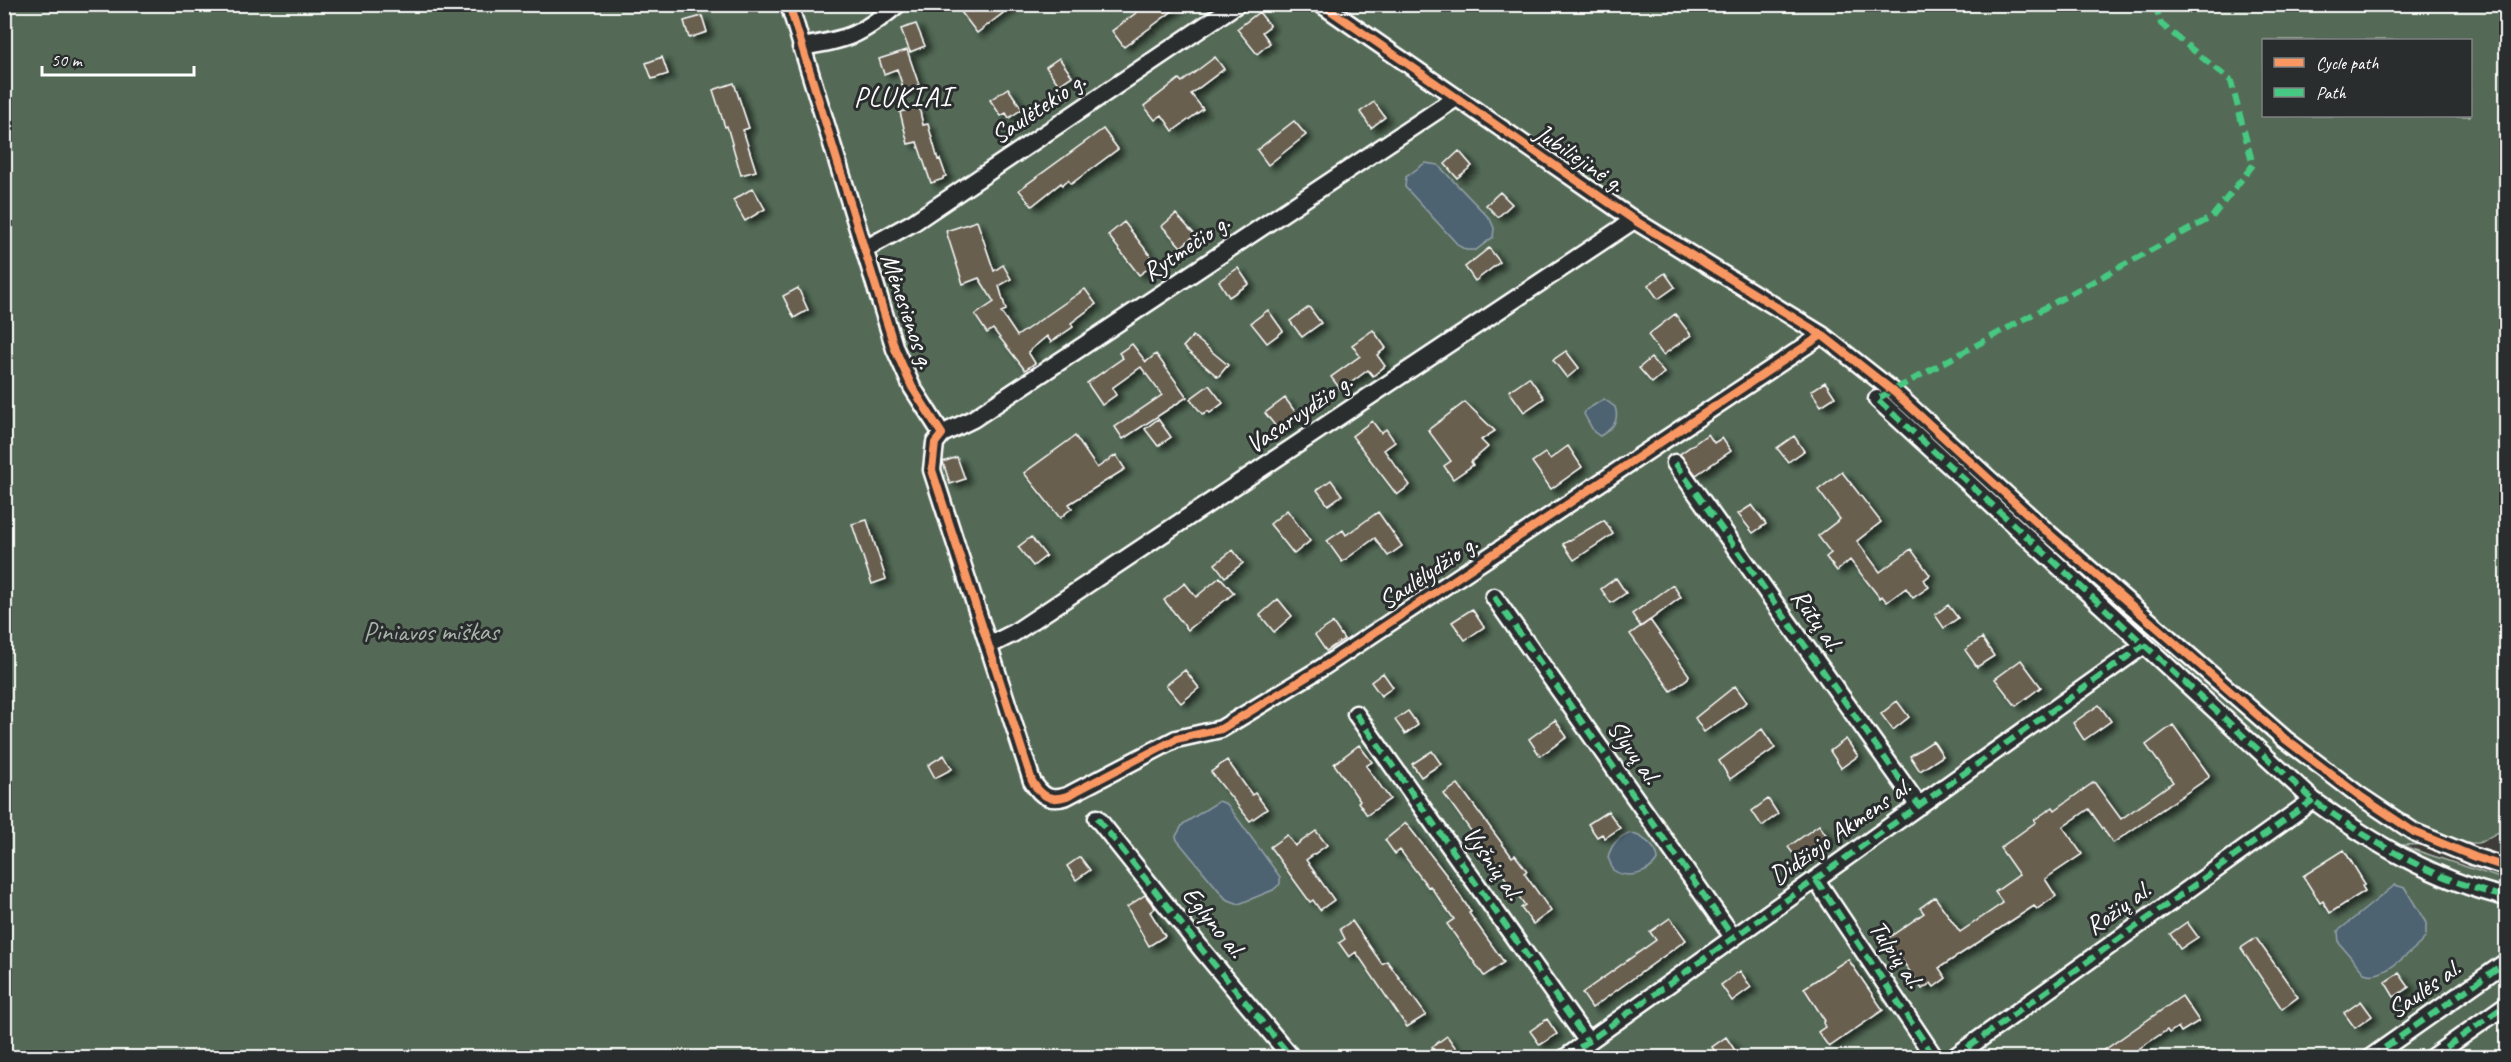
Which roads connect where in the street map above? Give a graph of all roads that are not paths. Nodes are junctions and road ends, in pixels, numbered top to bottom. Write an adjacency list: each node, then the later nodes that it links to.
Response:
1 (789, 4): 5 (street, Mėnesienos g.)
2 (898, 4): 5 (street)
3 (1237, 4): 8 (street, Saulėtekio g.)
4 (1321, 4): 6 (street, Jubiliejinė g.)
5 (801, 47): 8 (street, Mėnesienos g.)
6 (1456, 98): 7 (street, Jubiliejinė g.); 11 (street, Rytmečio g.)
7 (1634, 220): 9 (street, Jubiliejinė g.); 14 (street, Vasarvydžio g.)
8 (865, 249): 11 (street, Mėnesienos g.)
9 (1822, 335): 14 (street, Saulėlydžio g.); 20 (street, Jubiliejinė g.)
10 (1877, 399): 15 (street)
11 (942, 434): 14 (street)
12 (1675, 463): 18 (street, Rūtų al.)
13 (1494, 597): 23 (street, Slyvų al.)
14 (990, 645)
15 (2144, 645): 17 (street); 18 (street, Didžiojo Akmens al.)
16 (1356, 714): 26 (street, Vyšnių al.)
17 (2313, 800): 22 (street); 30 (street, Rožių al.)
18 (1918, 806): 21 (street, Didžiojo Akmens al.)
19 (1097, 818): 27 (street, Eglyno al.)
20 (2506, 867)
21 (1816, 880): 23 (street, Didžiojo Akmens al.); 29 (street, Tulpių al.)
22 (2506, 897)
23 (1733, 937): 26 (street, Didžiojo Akmens al.)
24 (2506, 962): 31 (street, Saulės al.)
25 (2506, 1005): 32 (street)
26 (1588, 1042): 28 (street, Didžiojo Akmens al.)
27 (1292, 1058)
28 (1565, 1058)
29 (1935, 1058)
30 (1953, 1058)
31 (2370, 1058)
32 (2431, 1058)

